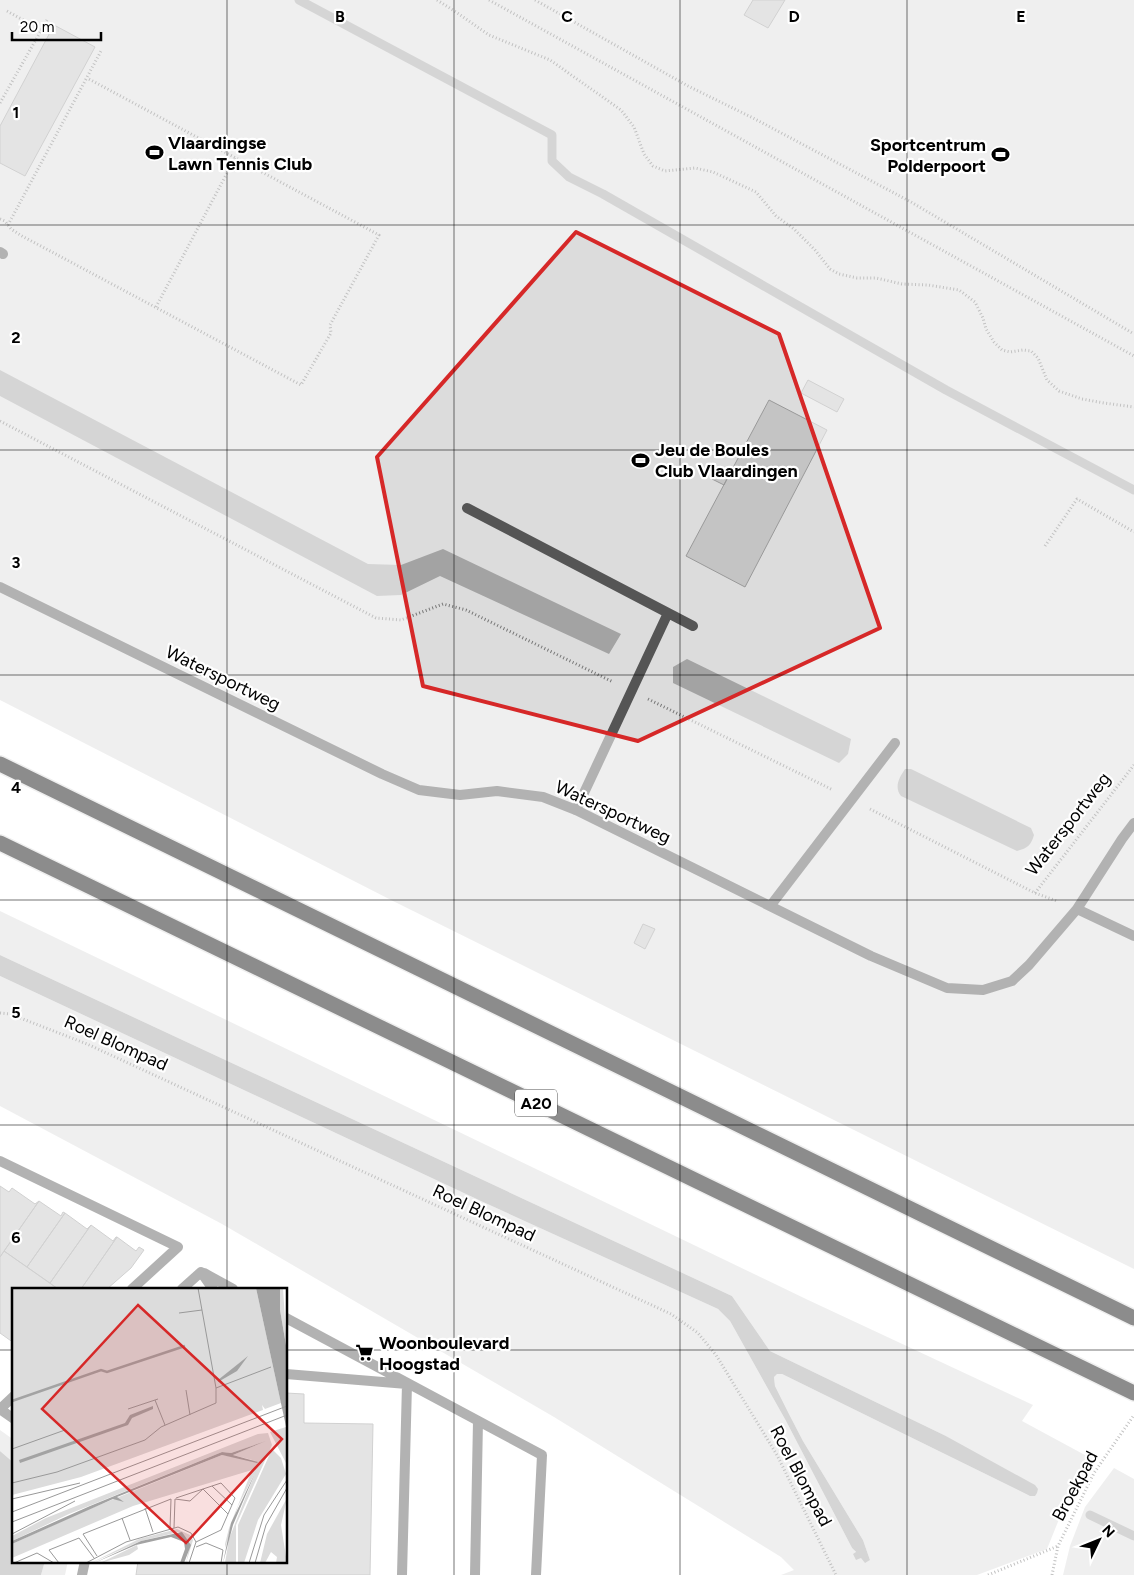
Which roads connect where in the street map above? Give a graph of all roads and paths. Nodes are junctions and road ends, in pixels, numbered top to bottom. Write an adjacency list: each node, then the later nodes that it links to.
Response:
1 (437, 0): 16 (path)
2 (488, 0): 15 (path)
3 (535, 0): 14 (path)
4 (6, 11): 6 (path)
5 (47, 20): 6 (path)
6 (41, 30): 9 (path)
7 (101, 51): 8 (path)
8 (87, 78): 10 (path); 12 (path)
9 (0, 103)
10 (235, 158): 13 (path); 13 (path)
11 (0, 219): 12 (path)
12 (8, 225): 13 (path)
13 (156, 307)
14 (1134, 334)
15 (1134, 356)
16 (1134, 406)
17 (0, 422): 24 (path)
18 (467, 508): 22 (street)
19 (1134, 532): 20 (path)
20 (1045, 546)
21 (0, 587): 31 (street, Watersportweg)
22 (668, 614): 23 (street); 31 (street)
23 (693, 626)
24 (619, 685)
25 (644, 696): 29 (path)
26 (894, 743): 34 (street)
27 (0, 764): 44 (highway)
28 (1134, 765): 30 (path, Watersportweg)
29 (838, 793)
30 (863, 805)
31 (576, 810): 34 (street, Watersportweg)
32 (1134, 823): 35 (street, Watersportweg)
33 (0, 843): 48 (highway, A20)
34 (771, 905): 35 (street, Watersportweg)
35 (1077, 908): 36 (street)
36 (1134, 936)
37 (0, 1013): 60 (path, Roel Blompad)
38 (0, 1161): 40 (street)
39 (201, 1272): 41 (street); 42 (street); 43 (street)
40 (133, 1288)
41 (183, 1288)
42 (212, 1288)
43 (231, 1288)
44 (1134, 1318)
45 (288, 1319): 47 (street)
46 (288, 1374): 47 (street)
47 (407, 1384): 53 (street); 57 (street)
48 (1134, 1393)
49 (12, 1398): 50 (street)
50 (0, 1409): 52 (street)
51 (1134, 1415): 54 (path, Broekpad)
52 (12, 1418)
53 (478, 1420): 58 (street); 59 (street)
54 (1058, 1546): 61 (path); 62 (path, Broekpad)
55 (86, 1562): 56 (street)
56 (82, 1575)
57 (402, 1575)
58 (475, 1575)
59 (536, 1575)
60 (836, 1575)
61 (988, 1575)
62 (1052, 1575)

